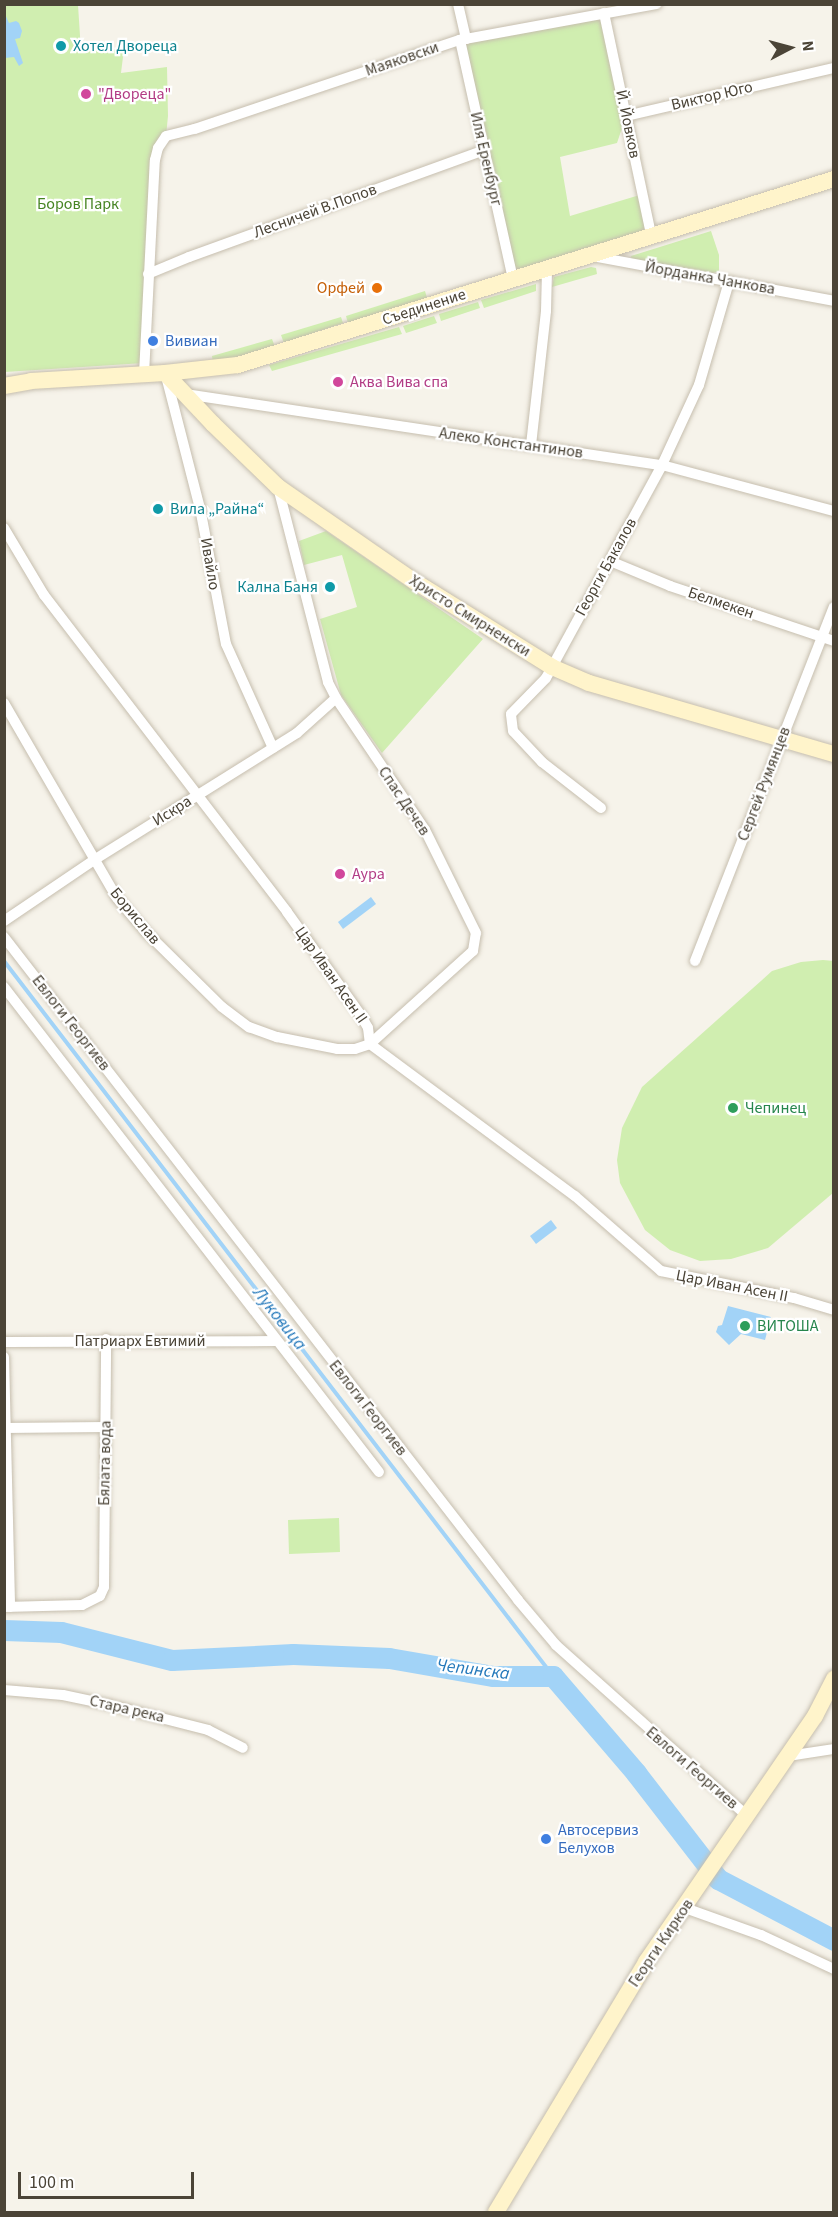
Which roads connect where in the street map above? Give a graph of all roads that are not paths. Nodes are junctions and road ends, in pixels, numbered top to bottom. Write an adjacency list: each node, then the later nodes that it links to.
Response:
1 (458, 4): 4 (street, Иля Еренбург)
2 (657, 4): 3 (street, Маяковски)
3 (604, 13): 4 (street, Маяковски); 6 (street, Й. Йовков)
4 (463, 40): 7 (street, Иля Еренбург); 12 (street, Маяковски)
5 (834, 68): 6 (street, Виктор Юго)
6 (626, 116): 9 (street, Й. Йовков)
7 (484, 150): 12 (street, Лесничей В.Попов); 13 (street, Иля Еренбург)
8 (834, 179): 9 (street, Съединение)
9 (651, 234): 10 (street, Съединение)
10 (588, 255): 11 (street, Съединение); 14 (street, Йорданка Чанкова)
11 (547, 269): 13 (street, Съединение); 20 (street)
12 (148, 274): 17 (street)
13 (513, 279): 16 (street, Съединение)
14 (729, 282): 15 (street, Йорданка Чанкова); 21 (street, Георги Бакалов)
15 (834, 301)
16 (165, 373): 17 (street, Съединение); 19 (street, Христо Смирненски); 32 (street, Ивайло)
17 (144, 374): 18 (street, Съединение)
18 (4, 386)
19 (184, 394): 20 (street, Алеко Константинов); 22 (street, Христо Смирненски)
20 (531, 445): 21 (street, Алеко Константинов)
21 (662, 465): 23 (street, Алеко Константинов); 25 (street, Георги Бакалов)
22 (278, 487): 28 (street, Христо Смирненски); 29 (street, Спас Дечев)
23 (834, 511)
24 (4, 528): 34 (street, Цар Иван Асен II)
25 (610, 561): 27 (street, Белмекен); 28 (street, Георги Бакалов)
26 (834, 607): 27 (street, Сергей Румянцев)
27 (828, 639): 31 (street, Сергей Румянцев)
28 (552, 667): 31 (street, Христо Смирненски); 35 (street, Георги Бакалов)
29 (336, 698): 32 (street, Искра); 41 (street, Спас Дечев)
30 (4, 703): 36 (street, Борислав)
31 (781, 738): 33 (street, Христо Смирненски); 39 (street, Сергей Румянцев)
32 (273, 748): 34 (street, Искра)
33 (834, 754)
34 (197, 795): 36 (street, Искра); 41 (street, Цар Иван Асен II)
35 (602, 808)
36 (94, 860): 37 (street, Искра); 41 (street, Борислав)
37 (4, 921)
38 (4, 937): 57 (street, Евлоги Георгиев)
39 (695, 961)
40 (4, 987): 44 (street, Евлоги Георгиев)
41 (370, 1044): 42 (street, Цар Иван Асен II)
42 (834, 1310)
43 (106, 1340): 44 (street, Патриарх Евтимий); 45 (street, Патриарх Евтимий); 47 (street, Бялата вода)
44 (276, 1341): 49 (street, Евлоги Георгиев)
45 (4, 1342)
46 (4, 1357): 48 (street)
47 (106, 1426): 48 (street); 51 (street, Бялата вода)
48 (5, 1428): 50 (street)
49 (379, 1472)
50 (6, 1509): 51 (street)
51 (7, 1607)
52 (834, 1678): 56 (street, Георги Кирков)
53 (4, 1690): 54 (street, Стара река)
54 (243, 1748)
55 (834, 1749): 56 (street)
56 (788, 1756): 57 (street, Георги Кирков)
57 (747, 1816): 58 (street, Георги Кирков)
58 (687, 1905): 59 (street); 60 (street, Георги Кирков)
59 (834, 1969)
60 (496, 2212)

